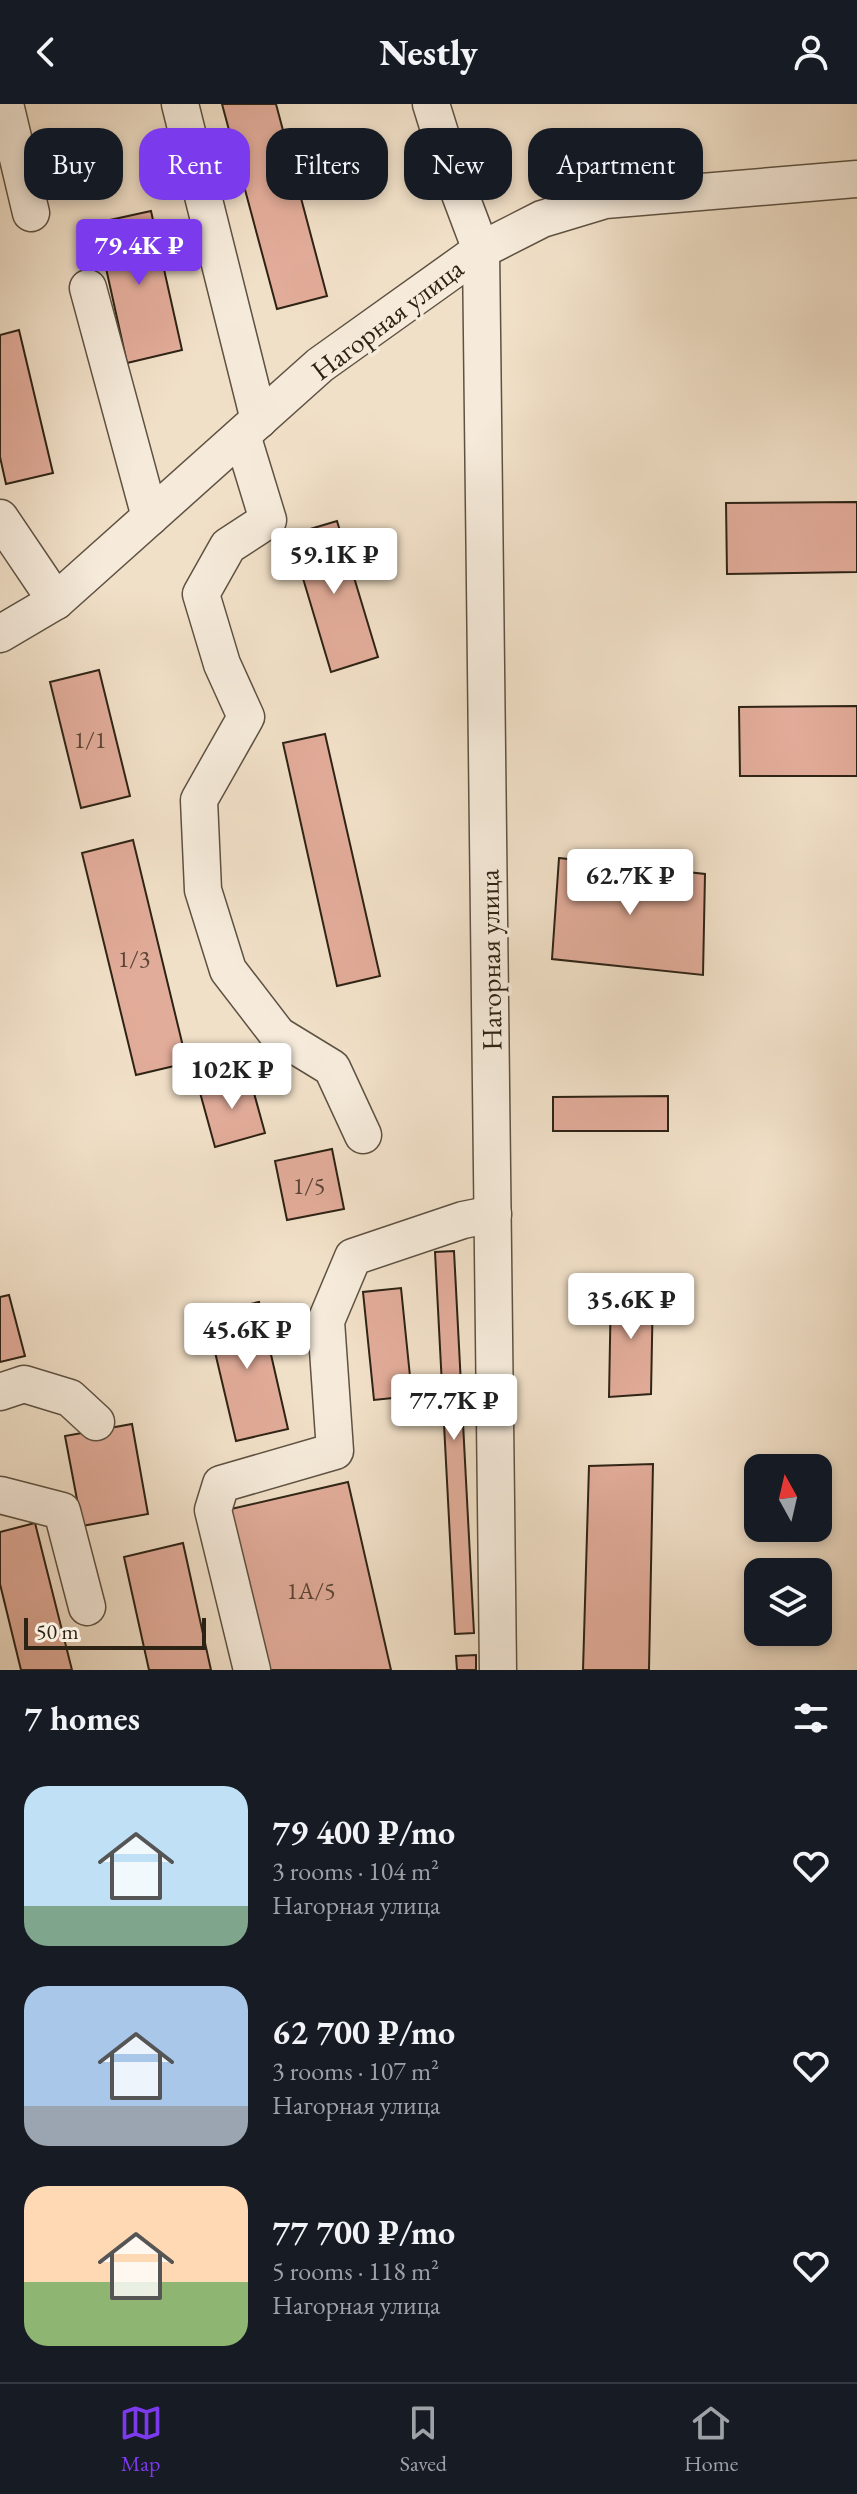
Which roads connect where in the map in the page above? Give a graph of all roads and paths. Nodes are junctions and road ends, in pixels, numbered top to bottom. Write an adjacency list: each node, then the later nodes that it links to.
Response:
1 (5, 104): 5 (street)
2 (180, 104): 8 (street)
3 (431, 104): 6 (street, Нагорная улица)
4 (857, 179): 6 (street)
5 (31, 213)
6 (481, 250): 8 (street, Нагорная улица); 14 (street, Нагорная улица)
7 (88, 288): 9 (street)
8 (251, 428): 9 (street, Нагорная улица); 13 (street)
9 (150, 517): 11 (street, Нагорная улица)
10 (0, 518): 11 (street)
11 (56, 601): 12 (street, Нагорная улица)
12 (0, 634)
13 (363, 1135)
14 (493, 1214): 19 (street); 20 (street, Нагорная улица)
15 (0, 1392): 16 (street)
16 (96, 1422)
17 (0, 1495): 18 (street)
18 (87, 1607)
19 (252, 1670)
20 (498, 1670)

